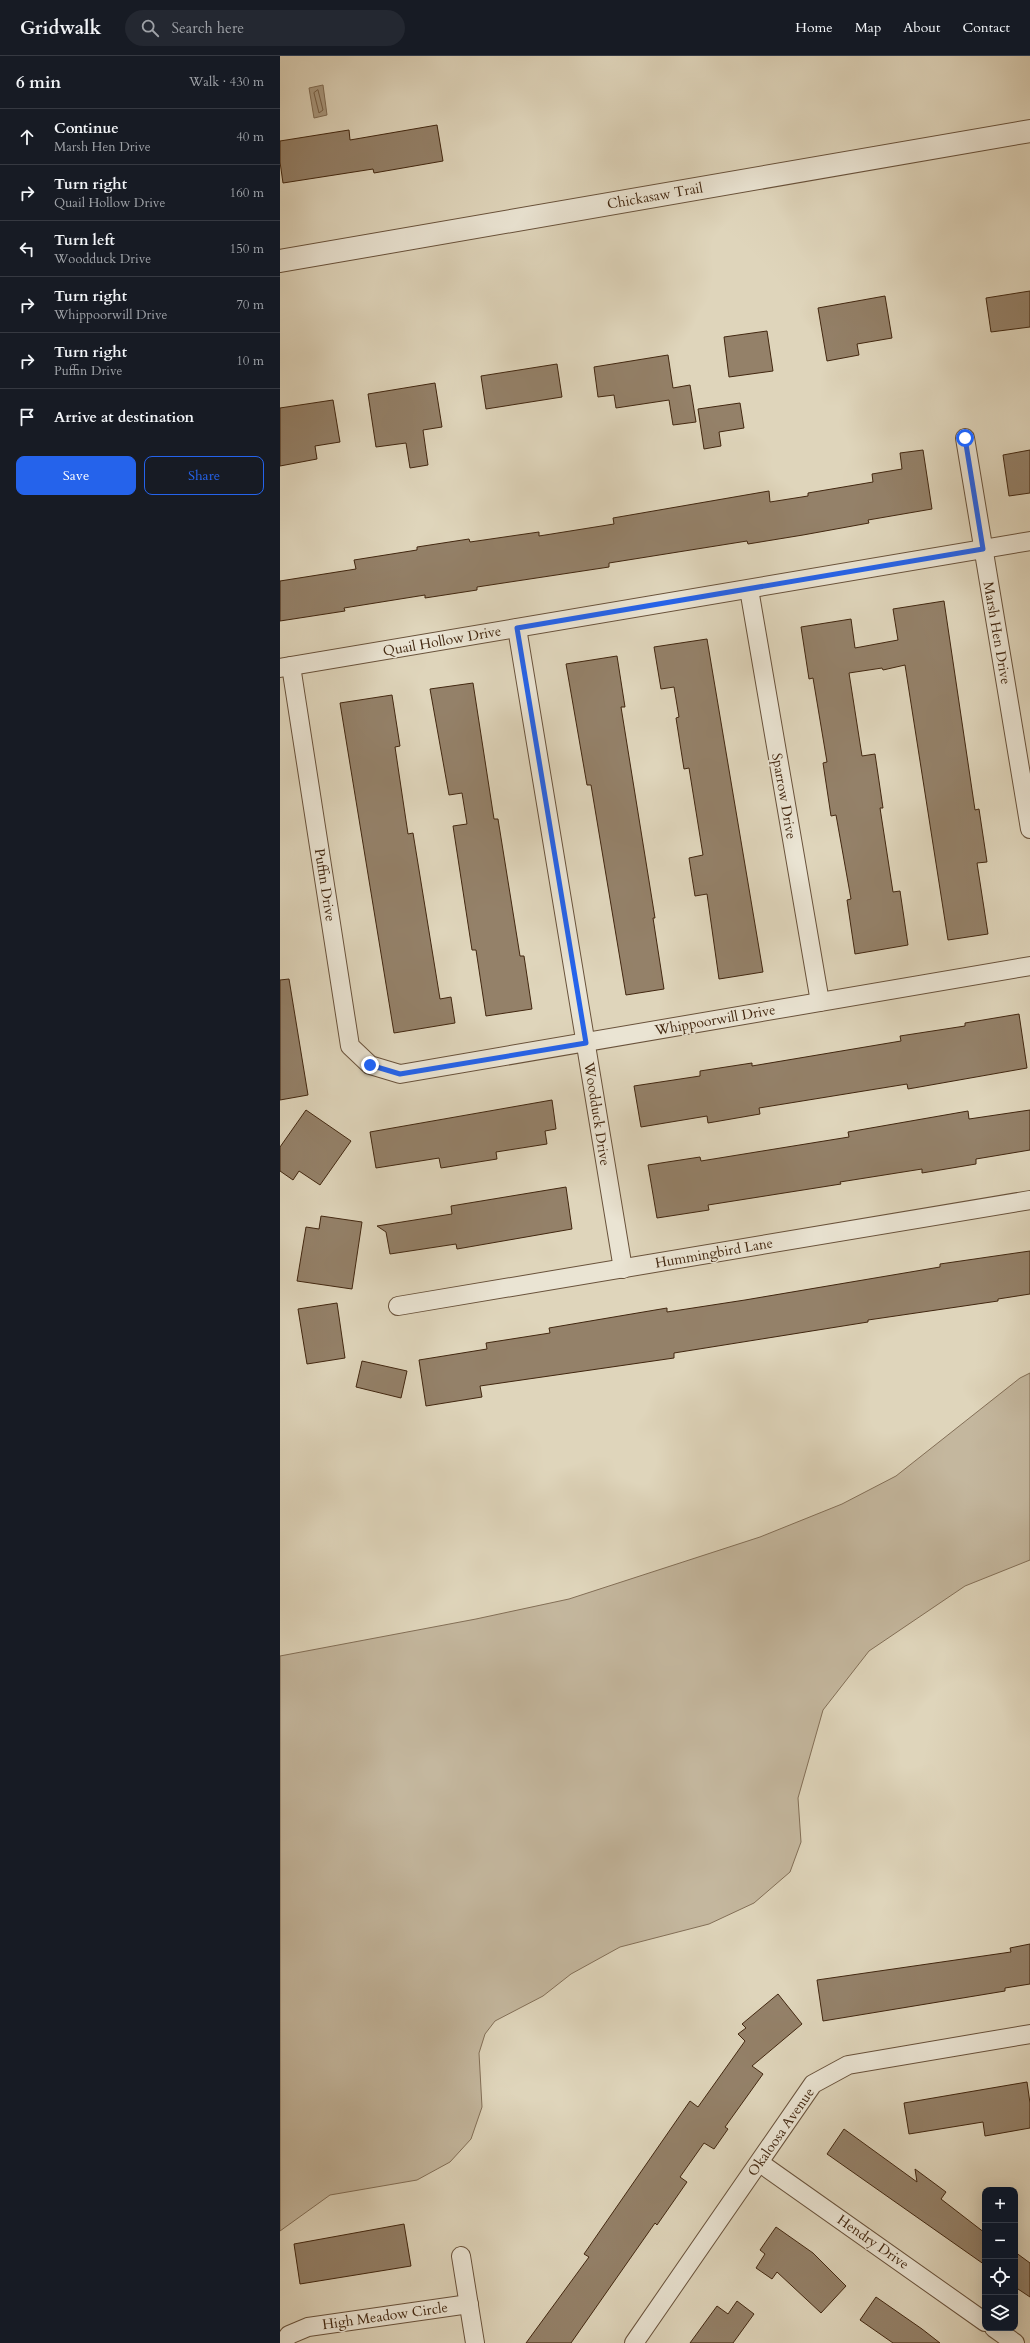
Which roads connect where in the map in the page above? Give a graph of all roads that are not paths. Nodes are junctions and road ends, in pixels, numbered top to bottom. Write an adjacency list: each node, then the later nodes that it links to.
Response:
1 (1030, 130): 2 (street, Chickasaw Trail)
2 (280, 261)
3 (965, 438): 5 (street, Marsh Hen Drive)
4 (1030, 541): 5 (street, Quail Hollow Drive)
5 (983, 549): 6 (street, Quail Hollow Drive); 9 (street, Marsh Hen Drive)
6 (749, 589): 7 (street, Quail Hollow Drive); 11 (street, Sparrow Drive)
7 (517, 628): 8 (street, Quail Hollow Drive); 12 (street, Woodduck Drive)
8 (286, 667): 13 (street, Puffin Drive)
9 (1030, 829)
10 (1030, 966): 11 (street, Whippoorwill Drive)
11 (820, 1002): 12 (street, Whippoorwill Drive)
12 (586, 1043): 13 (street, Whippoorwill Drive); 15 (street, Woodduck Drive)
13 (400, 1074)
14 (1030, 1200): 15 (street, Hummingbird Lane)
15 (623, 1269): 16 (street, Hummingbird Lane)
16 (398, 1306)
17 (1030, 2034): 18 (street, Okaloosa Avenue)
18 (760, 2163): 21 (street, Hendry Drive); 25 (street, Okaloosa Avenue)
19 (461, 2256): 20 (street)
20 (468, 2304): 23 (street, High Meadow Circle); 24 (street)
21 (982, 2320)
22 (998, 2331): 26 (street)
23 (283, 2343)
24 (475, 2343)
25 (634, 2343)
26 (1015, 2343)

